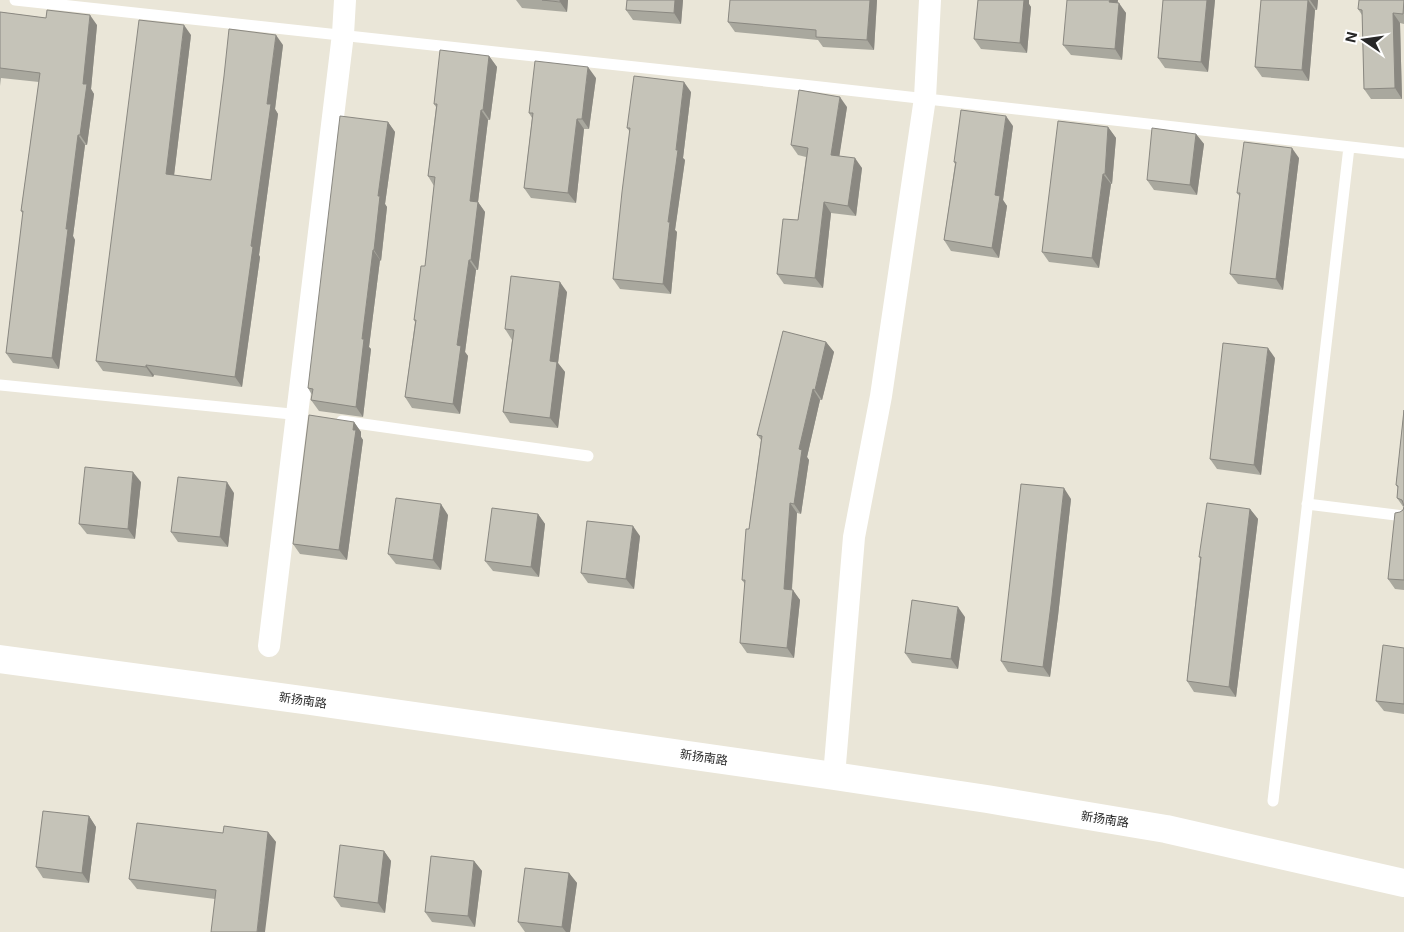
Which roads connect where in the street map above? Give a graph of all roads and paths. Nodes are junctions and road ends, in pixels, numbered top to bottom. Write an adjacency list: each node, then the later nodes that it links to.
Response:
1 (15, 0): 4 (lane)
2 (345, 0): 4 (street)
3 (930, 0): 5 (street)
4 (343, 34): 5 (lane); 9 (street)
5 (925, 98): 6 (lane); 16 (street)
6 (1350, 147): 7 (lane); 12 (lane)
7 (1404, 153)
8 (0, 385): 9 (lane)
9 (306, 416): 14 (street)
10 (335, 420): 11 (lane)
11 (588, 456)
12 (1307, 504): 13 (lane); 17 (lane)
13 (1404, 516)
14 (269, 646)
15 (0, 659): 16 (street, 新扬南路)
16 (834, 776): 18 (street, 新扬南路)
17 (1273, 802)
18 (1404, 883)

